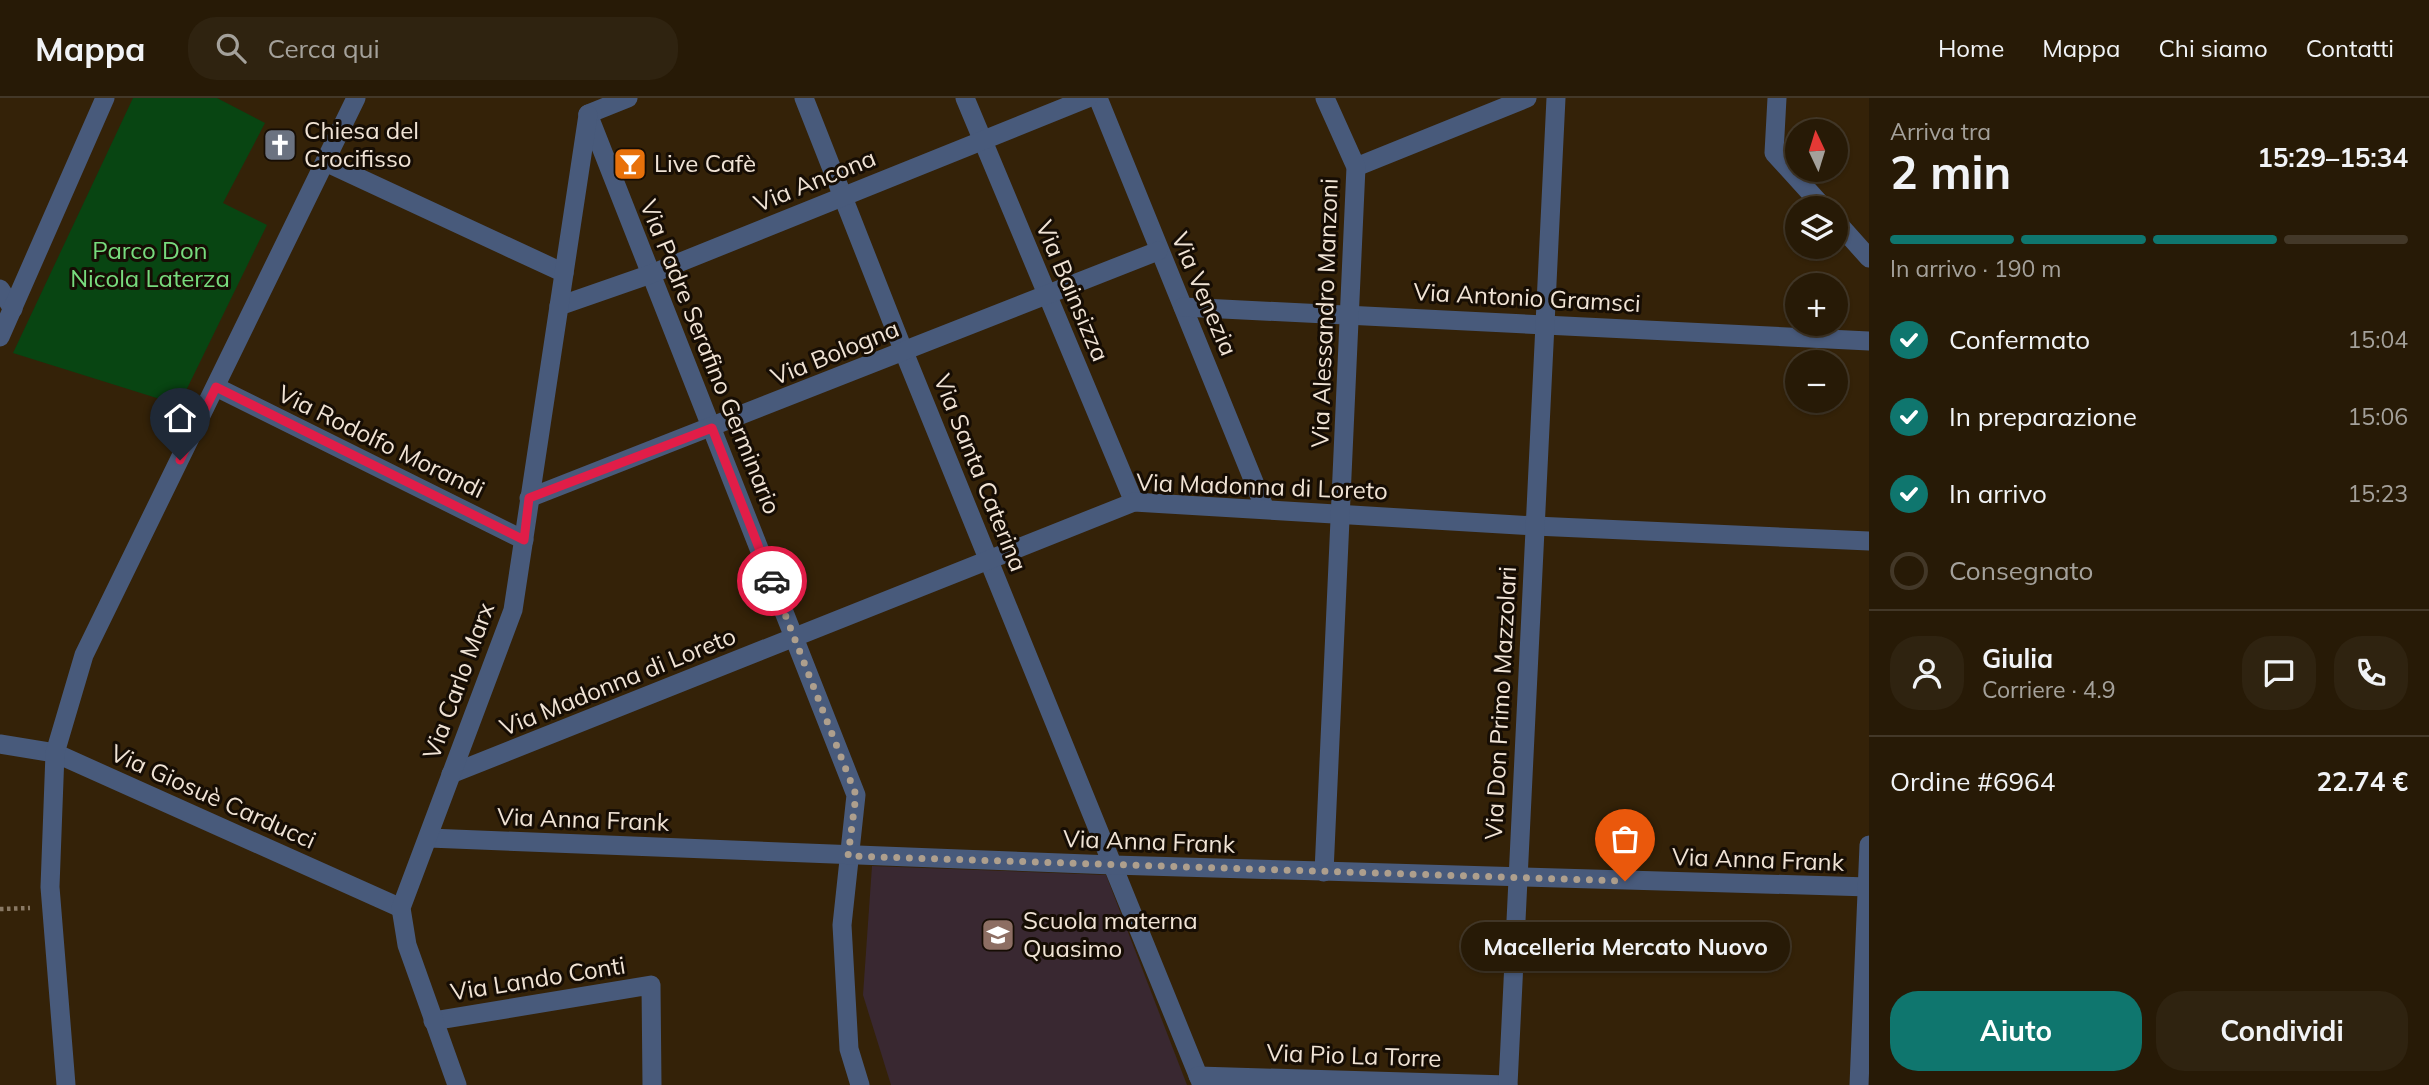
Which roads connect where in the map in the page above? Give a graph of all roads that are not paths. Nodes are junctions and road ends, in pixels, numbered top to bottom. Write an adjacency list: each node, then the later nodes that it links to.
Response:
1 (105, 98): 27 (street)
2 (356, 98): 14 (street)
3 (628, 98): 12 (street)
4 (804, 98): 17 (street, Via Santa Caterina)
5 (965, 98): 13 (street, Via Bainsizza)
6 (1088, 98): 13 (street, Via Ancona)
7 (1098, 98): 19 (street, Via Venezia)
8 (1325, 98): 15 (street, Via Alessandro Manzoni)
9 (1527, 98): 15 (street)
10 (1556, 98): 29 (street, Via Don Primo Mazzolari)
11 (1777, 98): 16 (street)
12 (588, 114): 21 (street, Via Carlo Marx); 22 (street, Via Padre Serafino Germinario)
13 (982, 141): 17 (street, Via Ancona); 24 (street, Via Bainsizza)
14 (325, 162): 21 (street); 33 (street)
15 (1356, 167): 28 (street, Via Alessandro Manzoni)
16 (1813, 196)
17 (842, 197): 22 (street, Via Ancona); 32 (street, Via Santa Caterina)
18 (1848, 234): 20 (street)
19 (1158, 251): 24 (street, Via Bologna); 26 (street, Via Venezia)
20 (1869, 258)
21 (564, 273): 25 (street, Via Carlo Marx)
22 (651, 274): 25 (street, Via Ancona); 34 (street, Via Padre Serafino Germinario)
23 (0, 289): 27 (street)
24 (1047, 295): 32 (street, Via Bologna); 36 (street, Via Bainsizza)
25 (559, 306): 35 (street, Via Carlo Marx)
26 (1183, 307): 28 (street, Via Antonio Gramsci); 37 (street, Via Venezia)
27 (13, 309): 30 (street)
28 (1348, 313): 29 (street, Via Antonio Gramsci); 38 (street, Via Alessandro Manzoni)
29 (1545, 324): 31 (street, Via Antonio Gramsci); 39 (street, Via Don Primo Mazzolari)
30 (0, 337)
31 (1869, 341)
32 (904, 352): 34 (street, Via Bologna); 42 (street, Via Santa Caterina)
33 (216, 387): 40 (street, Via Rodolfo Morandi); 45 (street)
34 (712, 428): 35 (street, Via Bologna); 43 (street, Via Padre Serafino Germinario)
35 (529, 498): 40 (street, Via Carlo Marx)
36 (1134, 502): 37 (street, Via Madonna di Loreto); 42 (street, Via Madonna di Loreto)
37 (1265, 509): 38 (street, Via Madonna di Loreto)
38 (1341, 514): 39 (street, Via Madonna di Loreto); 51 (street, Via Alessandro Manzoni)
39 (1535, 526): 41 (street, Via Madonna di Loreto); 52 (street, Via Don Primo Mazzolari)
40 (524, 540): 46 (street, Via Carlo Marx)
41 (1869, 541)
42 (989, 561): 43 (street, Via Madonna di Loreto); 50 (street, Via Santa Caterina)
43 (795, 638): 46 (street, Via Madonna di Loreto); 49 (street, Via Padre Serafino Germinario)
44 (0, 744): 45 (street, Via Giosuè Carducci)
45 (55, 753): 54 (street, Via Giosuè Carducci); 58 (street)
46 (451, 774): 47 (street, Via Carlo Marx)
47 (429, 838): 49 (street, Via Anna Frank); 54 (street, Via Carlo Marx)
48 (1869, 845): 53 (street)
49 (848, 856): 50 (street, Via Anna Frank); 61 (street, Via Padre Serafino Germinario)
50 (1113, 865): 51 (street, Via Anna Frank); 56 (street, Via Santa Caterina)
51 (1324, 872): 52 (street, Via Anna Frank)
52 (1517, 878): 53 (street, Via Anna Frank); 62 (street, Via Don Primo Mazzolari)
53 (1868, 887): 63 (street)
54 (401, 908): 55 (street)
55 (433, 1021): 59 (street); 60 (street, Via Lando Conti)
56 (1200, 1080): 57 (street, Via Pio La Torre)
57 (1324, 1082): 62 (street, Via Pio La Torre)
58 (66, 1085)
59 (457, 1085)
60 (652, 1085)
61 (860, 1085)
62 (1508, 1085)
63 (1859, 1085)

